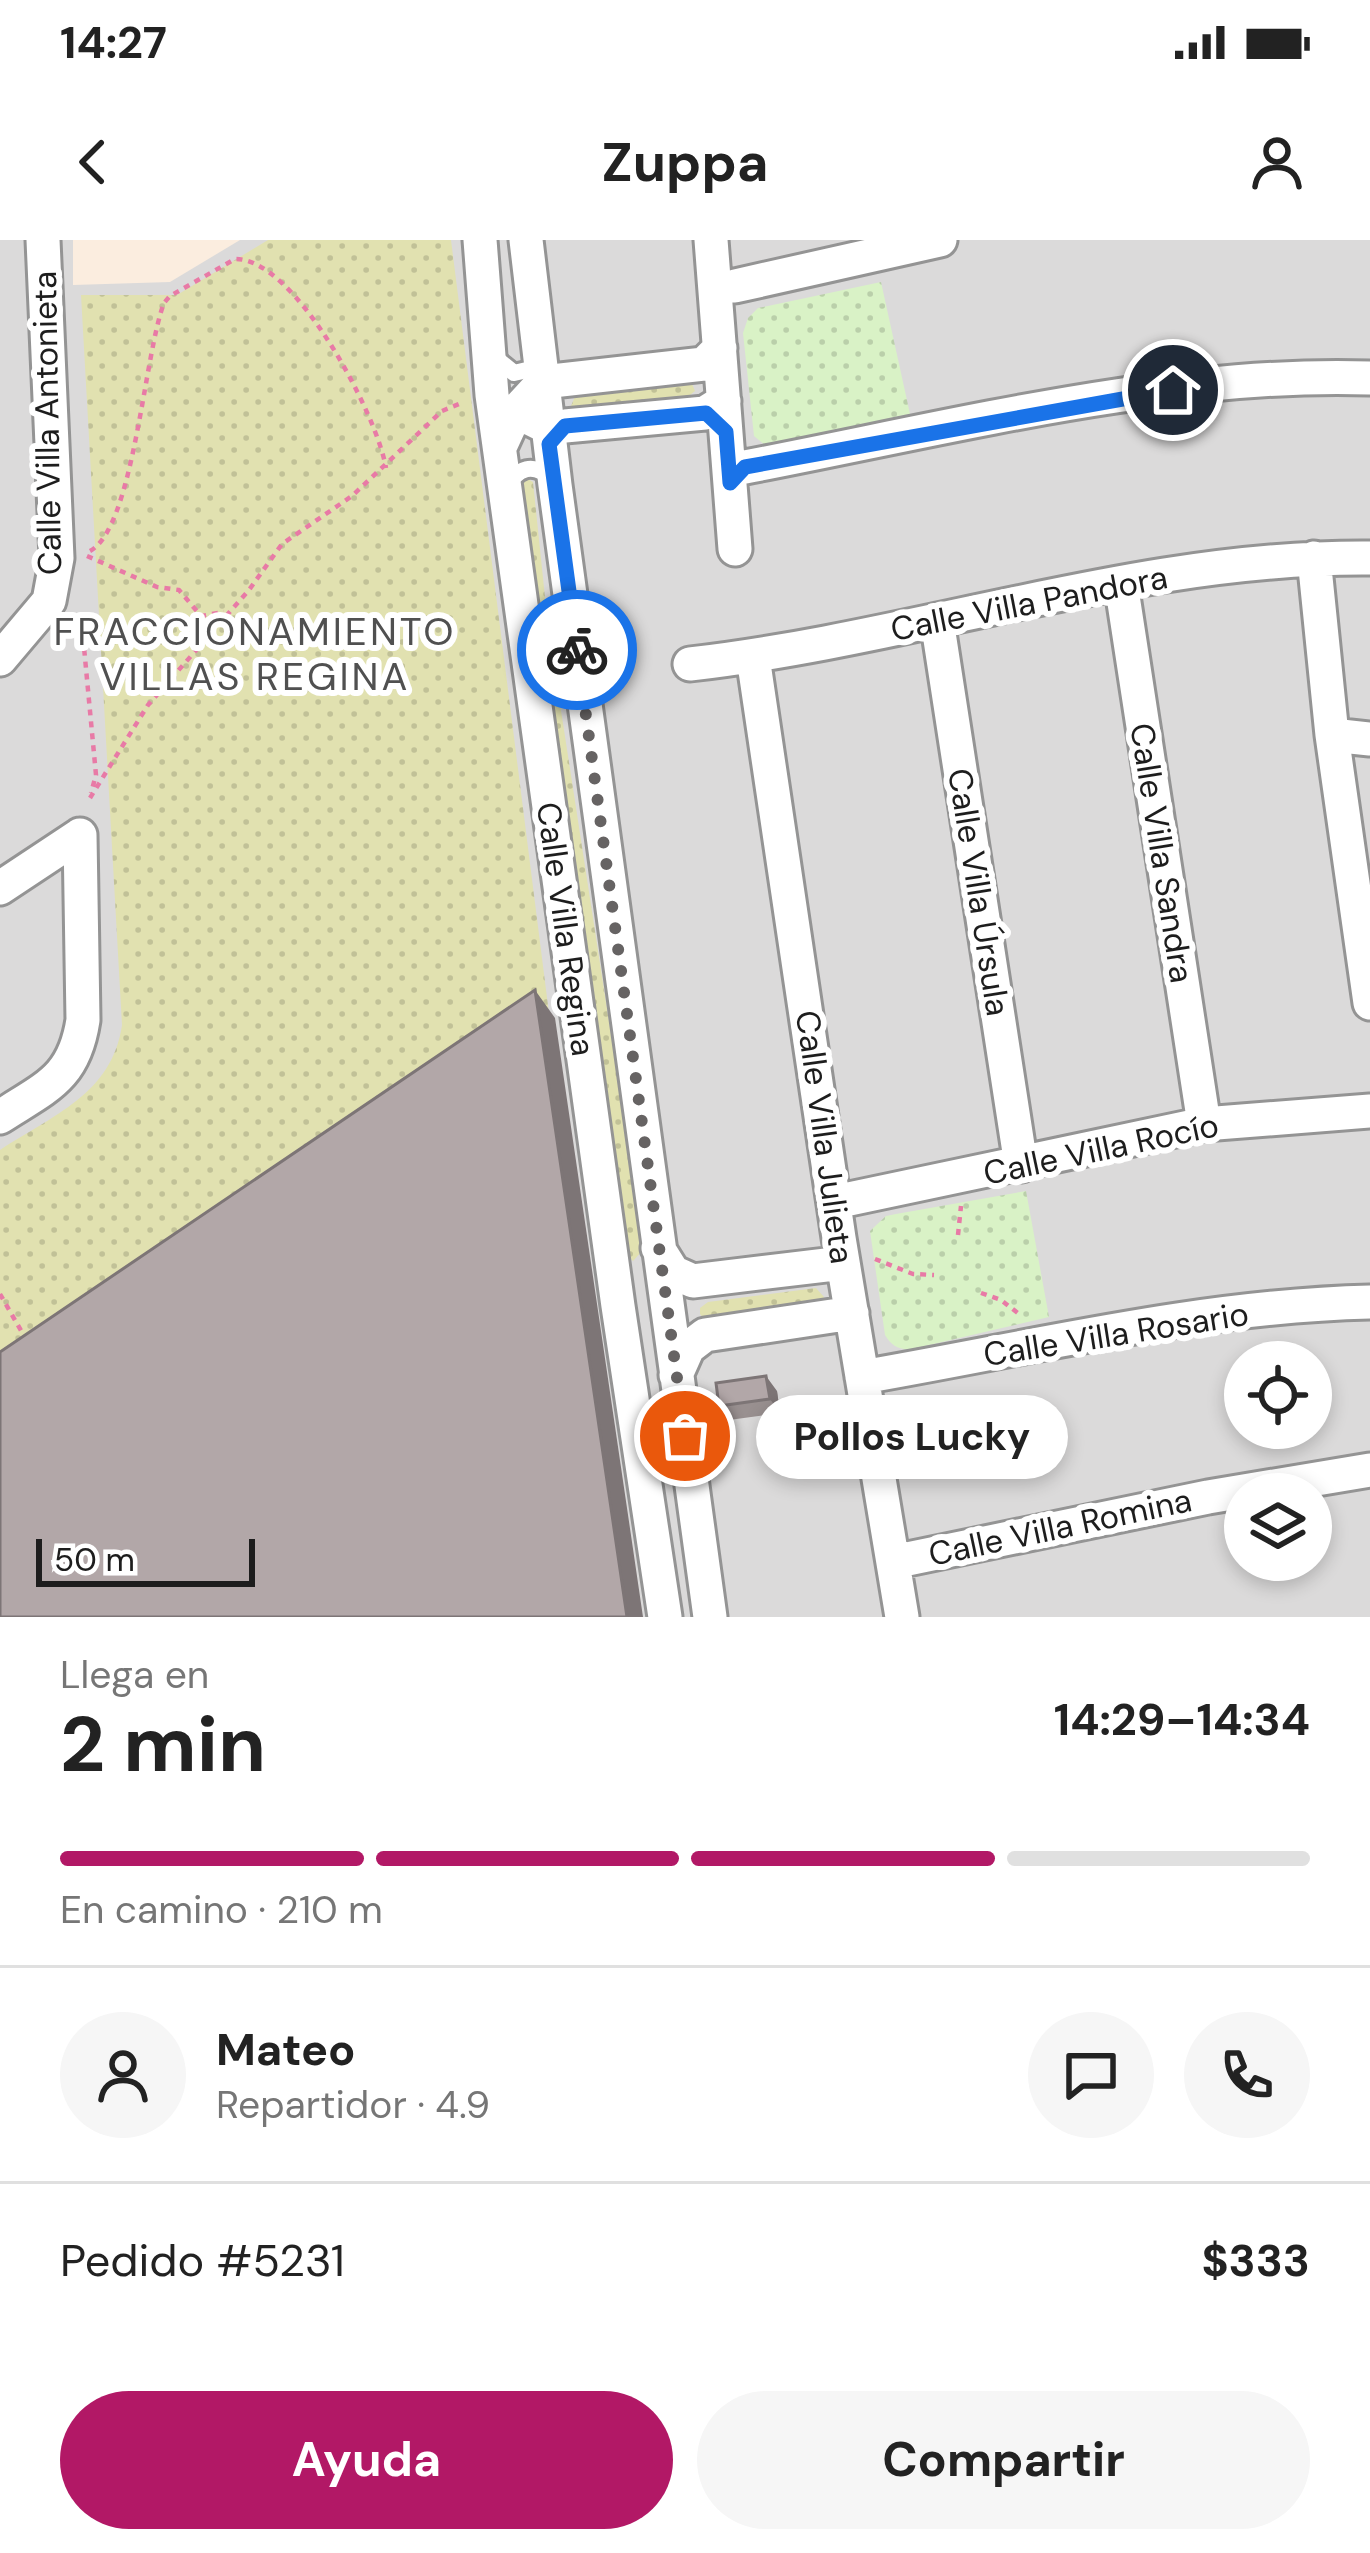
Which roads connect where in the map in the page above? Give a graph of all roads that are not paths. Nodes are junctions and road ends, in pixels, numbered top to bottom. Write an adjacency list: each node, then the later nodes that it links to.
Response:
1 (43, 240): 19 (street, Calle Villa Antonieta)
2 (480, 240): 8 (street, Calle Villa Regina)
3 (526, 240): 6 (street)
4 (940, 240): 5 (street)
5 (719, 277): 9 (street)
6 (552, 372): 8 (street); 8 (lane); 9 (street); 10 (street, Calle Villa Regina)
7 (1370, 378): 9 (street)
8 (498, 382): 10 (street); 12 (street, Calle Villa Regina)
9 (716, 410): 10 (street); 13 (street)
10 (562, 430): 11 (street, Calle Villa Regina)
11 (555, 485): 12 (lane); 32 (street, Calle Villa Regina)
12 (506, 489): 31 (street, Calle Villa Regina)
13 (736, 549)
14 (1314, 558): 15 (street, Calle Villa Pandora); 16 (street, Calle Villa Pandora); 21 (street)
15 (1370, 558)
16 (1120, 583): 17 (street, Calle Villa Pandora); 28 (street, Calle Villa Sandra)
17 (938, 620): 18 (street, Calle Villa Pandora); 29 (street, Calle Villa Úrsula)
18 (753, 657): 20 (street, Calle Villa Pandora); 30 (street, Calle Villa Julieta)
19 (0, 659)
20 (690, 664)
21 (1332, 735): 22 (street); 24 (street)
22 (1370, 739)
23 (0, 888): 27 (street)
24 (1365, 924): 25 (street)
25 (1370, 1003)
26 (1370, 1111): 28 (street, Calle Villa Rocío)
27 (0, 1118)
28 (1204, 1124): 29 (street, Calle Villa Rocío)
29 (1022, 1165): 30 (street, Calle Villa Rocío)
30 (835, 1202): 33 (street, Calle Villa Julieta)
31 (609, 1242): 32 (street); 35 (street); 40 (street, Calle Villa Regina)
32 (658, 1247): 35 (street)
33 (841, 1250): 35 (street); 36 (street, Calle Villa Julieta)
34 (1370, 1302): 38 (street, Calle Villa Rosario)
35 (668, 1305): 37 (street); 39 (street); 40 (street)
36 (852, 1313): 37 (street); 38 (street, Calle Villa Julieta)
37 (705, 1335): 39 (street)
38 (862, 1377): 42 (street, Calle Villa Julieta)
39 (677, 1383): 40 (street); 44 (street)
40 (631, 1390): 43 (street, Calle Villa Regina)
41 (1370, 1470): 42 (street, Calle Villa Romina)
42 (893, 1562): 45 (street, Calle Villa Julieta)
43 (665, 1617)
44 (710, 1617)
45 (902, 1617)

